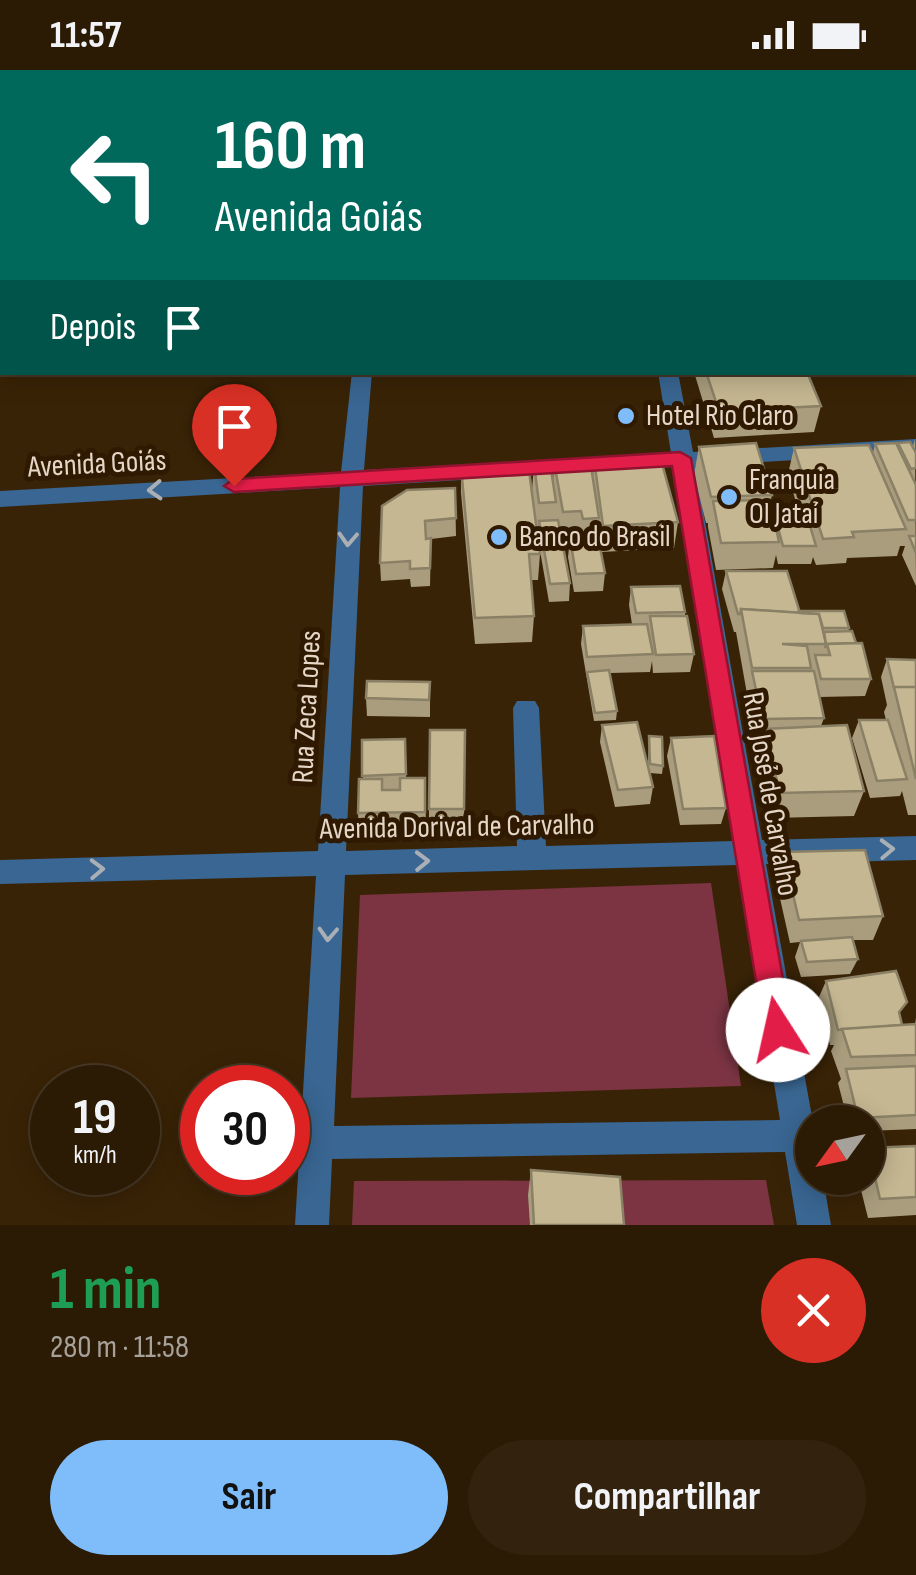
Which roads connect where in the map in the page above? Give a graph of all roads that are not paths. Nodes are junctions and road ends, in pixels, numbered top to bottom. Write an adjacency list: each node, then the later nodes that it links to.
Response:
1 (362, 375): 5 (street, Rua Zeca Lopes)
2 (668, 375): 4 (street, Rua José de Carvalho)
3 (916, 446): 4 (street, Avenida Goiás)
4 (680, 458): 5 (street, Avenida Goiás); 9 (street, Rua José de Carvalho)
5 (352, 478): 6 (street, Avenida Goiás, one-way to 6); 11 (street, Rua Zeca Lopes, one-way to 11)
6 (0, 500)
7 (526, 708): 10 (street)
8 (916, 848): 9 (street, Avenida Dorival de Carvalho, one-way to 8)
9 (748, 854): 10 (street, Avenida Dorival de Carvalho); 13 (street, Rua José de Carvalho)
10 (532, 858): 11 (street, Avenida Dorival de Carvalho, one-way to 10)
11 (332, 862): 12 (street, Avenida Dorival de Carvalho, one-way to 11); 15 (street, Rua Zeca Lopes, one-way to 15)
12 (0, 872)
13 (795, 1130)
14 (795, 1136): 15 (street)
15 (317, 1143): 17 (street, Rua Zeca Lopes)
16 (808, 1195): 18 (street, Rua José de Carvalho)
17 (312, 1225)
18 (814, 1225)

